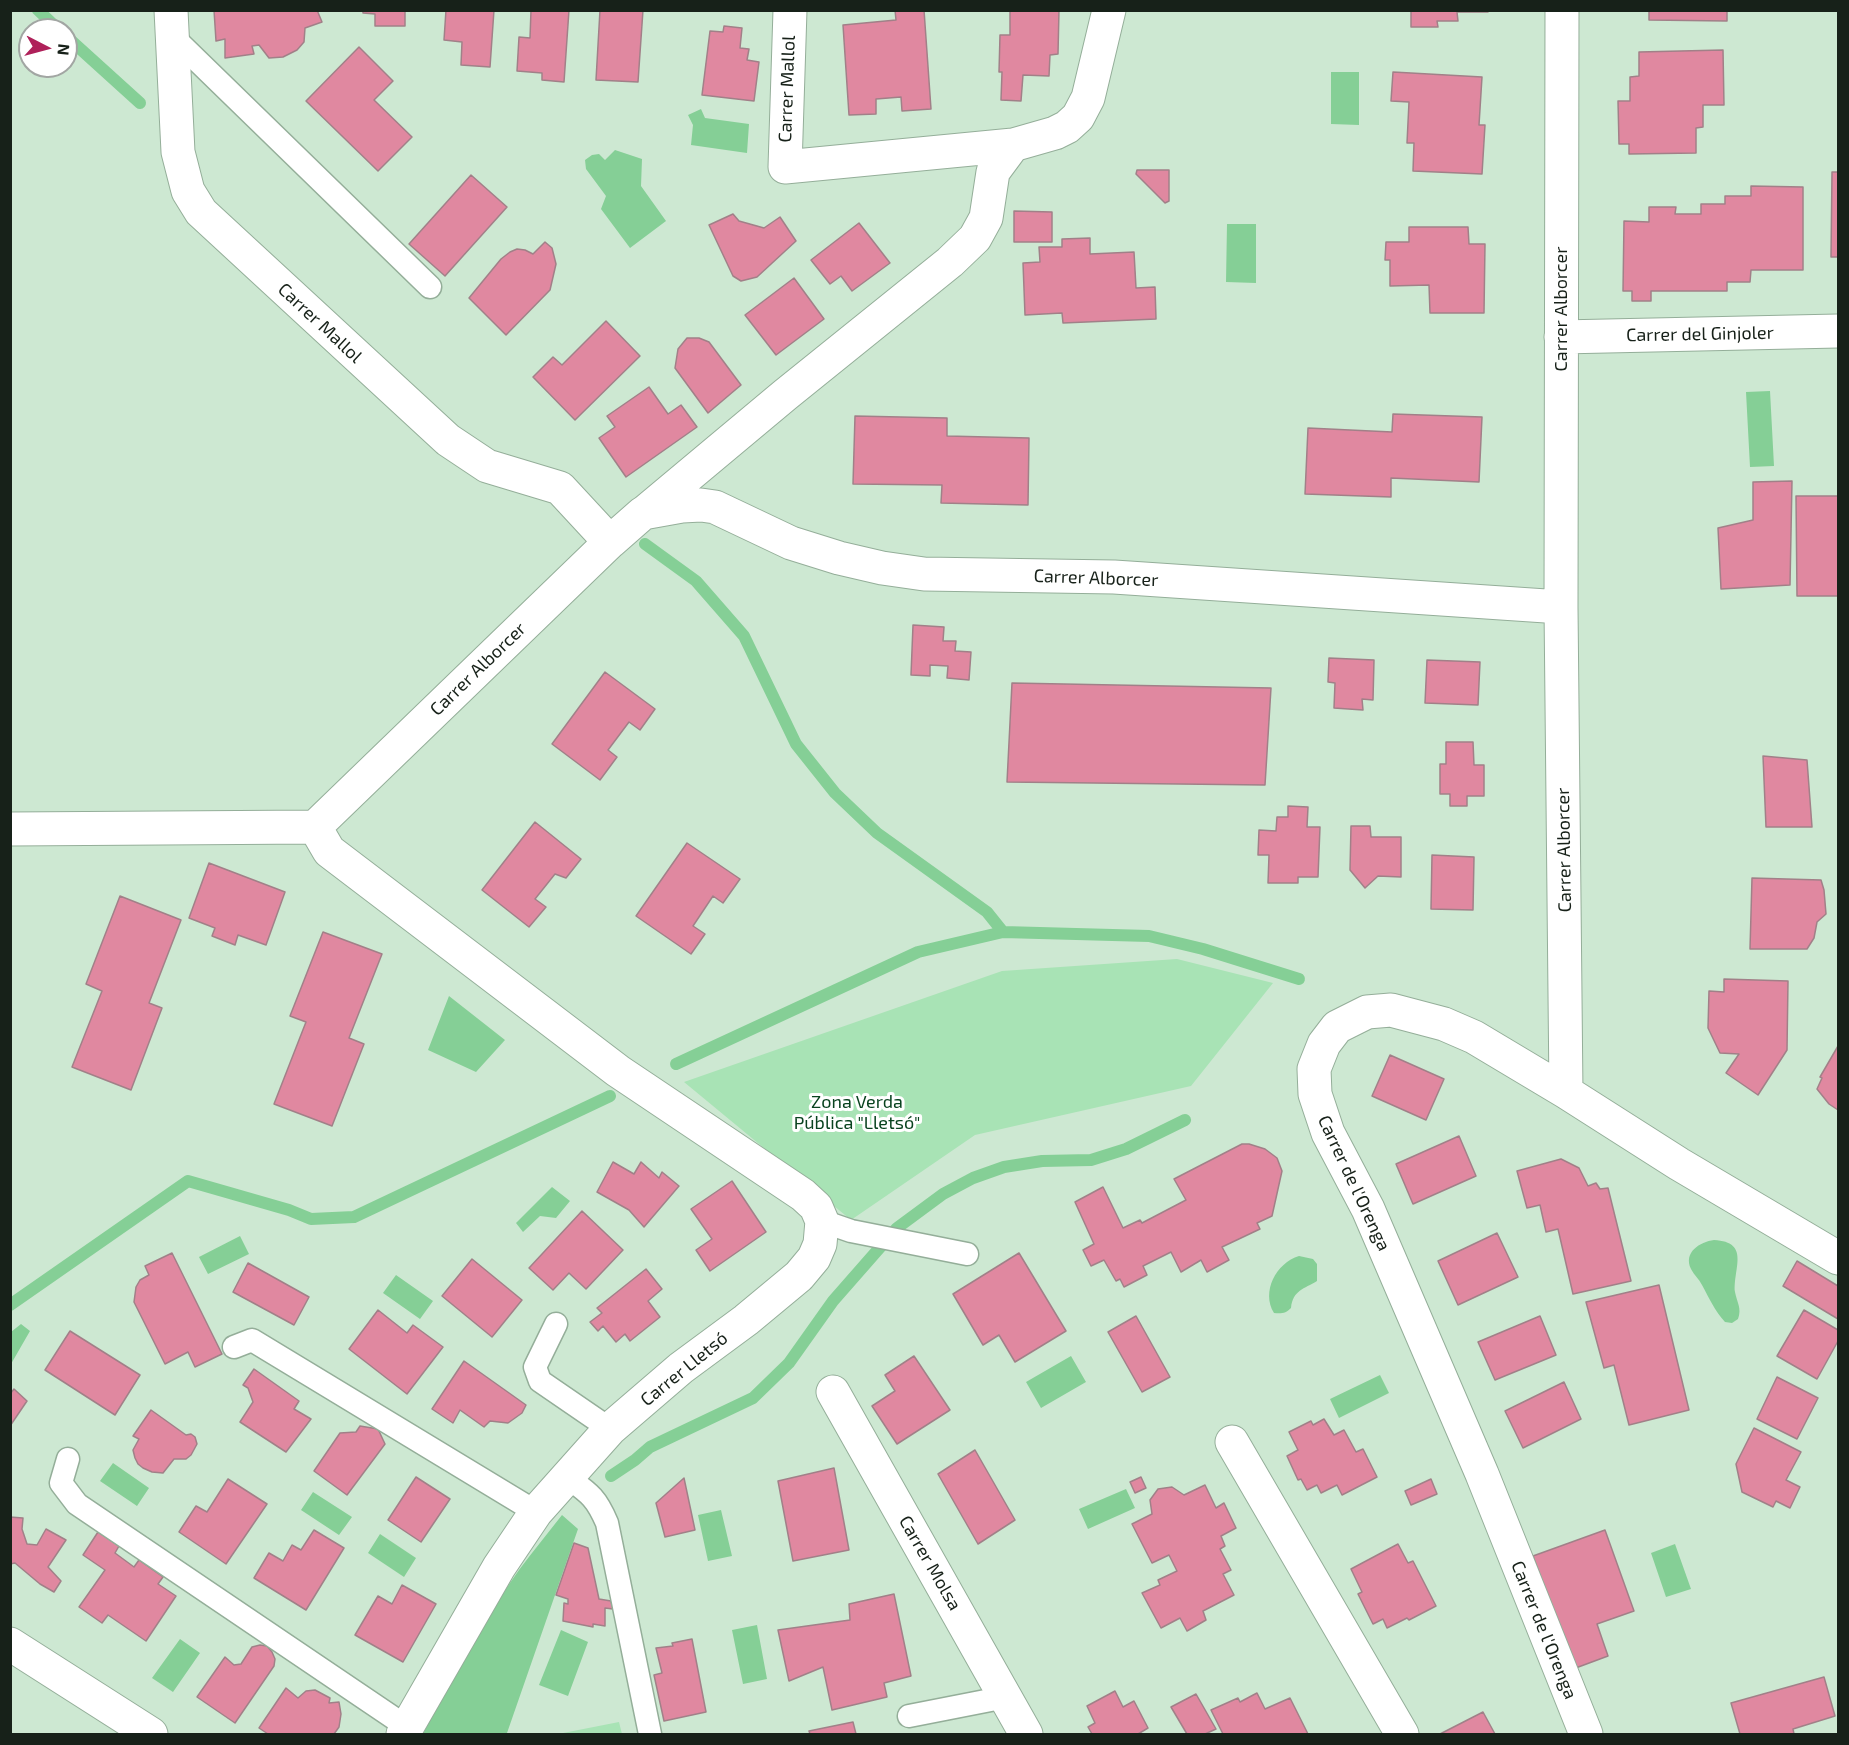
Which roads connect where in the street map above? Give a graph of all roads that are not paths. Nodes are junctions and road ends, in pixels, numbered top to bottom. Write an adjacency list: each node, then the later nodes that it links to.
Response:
1 (790, 10): 5 (street, Carrer Mallol)
2 (1109, 10): 5 (street)
3 (1562, 10): 8 (street, Carrer Alborcer)
4 (171, 23): 6 (lane); 10 (street, Carrer Mallol)
5 (1013, 145): 9 (street, Carrer Alborcer)
6 (430, 287)
7 (1839, 331): 8 (street, Carrer del Ginjoler)
8 (1561, 337): 11 (street, Carrer Alborcer)
9 (643, 513): 10 (street, Carrer Alborcer); 11 (street, Carrer Alborcer)
10 (610, 542): 12 (street, Carrer Alborcer)
11 (1561, 607): 14 (street, Carrer Alborcer)
12 (315, 827): 13 (street); 15 (street)
13 (10, 829)
14 (1566, 1092): 17 (street, Carrer de l'Orenga); 34 (street, Carrer de l'Orenga)
15 (836, 1226): 16 (lane); 21 (street, Carrer Lletsó)
16 (967, 1254)
17 (1839, 1258)
18 (556, 1324): 21 (lane)
19 (234, 1347): 25 (lane)
20 (833, 1392): 27 (street, Carrer Molsa)
21 (610, 1429): 24 (street, Carrer Lletsó)
22 (1232, 1442): 33 (street)
23 (68, 1459): 29 (lane)
24 (567, 1477): 25 (street, Carrer Lletsó); 31 (lane)
25 (536, 1512): 29 (street, Carrer Lletsó)
26 (10, 1644): 30 (street)
27 (1006, 1697): 28 (lane); 32 (street, Carrer Molsa)
28 (909, 1716)
29 (405, 1731)
30 (151, 1734)
31 (650, 1734)
32 (1026, 1734)
33 (1401, 1734)
34 (1586, 1734)

